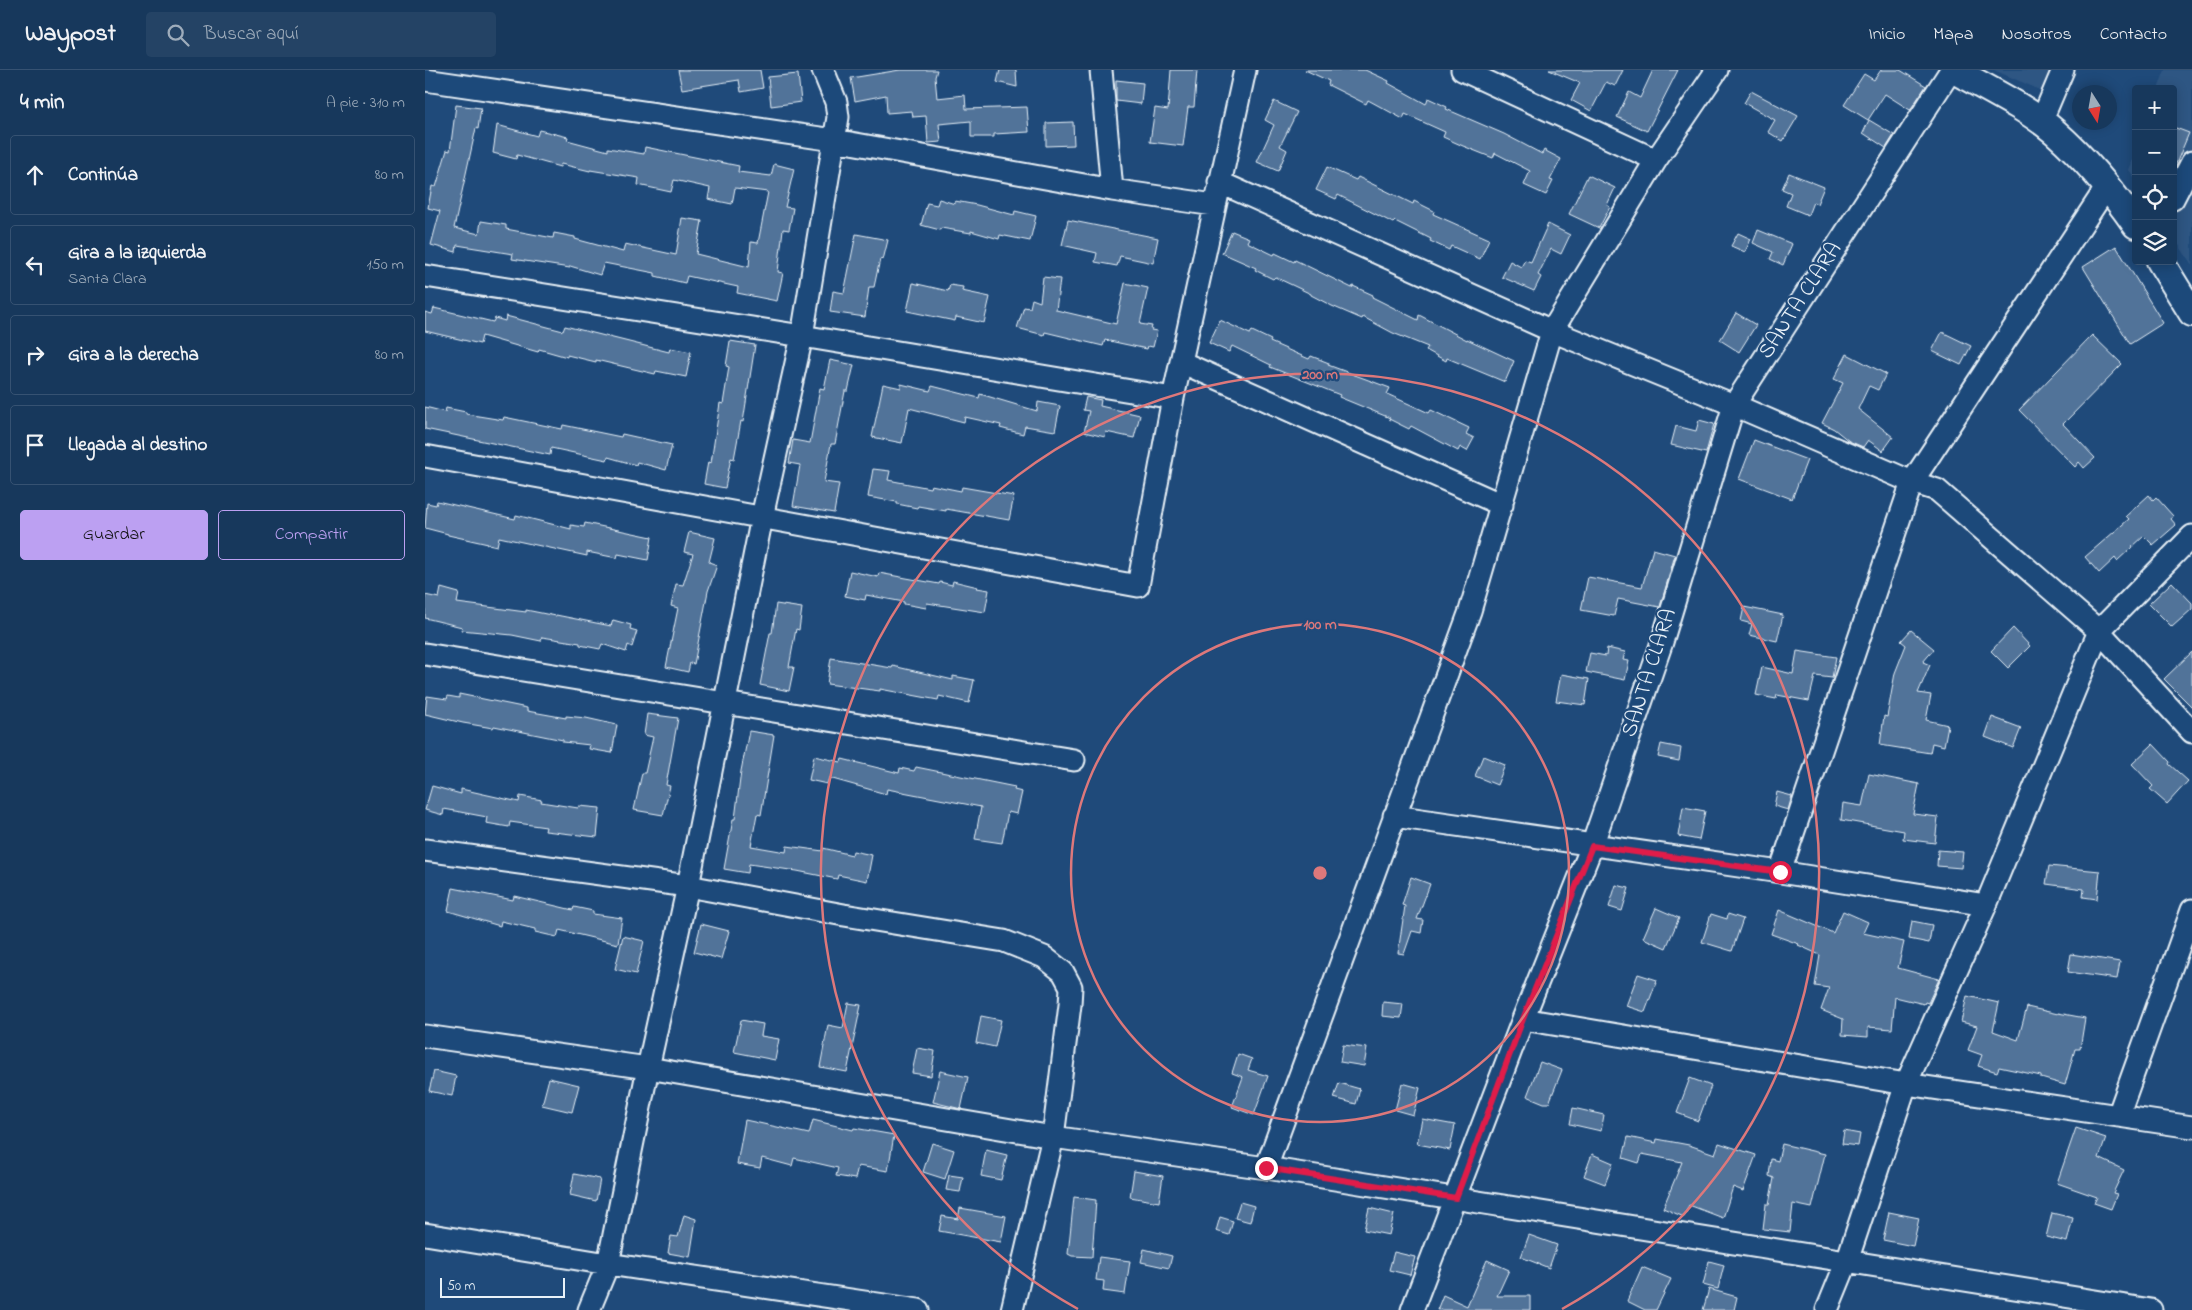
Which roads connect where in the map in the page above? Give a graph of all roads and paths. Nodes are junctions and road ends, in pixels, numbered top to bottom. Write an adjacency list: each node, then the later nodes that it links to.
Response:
1 (823, 70): 10 (street)
2 (1101, 70): 15 (street)
3 (1245, 70): 13 (street)
4 (1462, 70): 11 (street)
5 (1717, 70): 11 (street)
6 (1952, 70): 9 (main road); 26 (street, SANTA CLARA)
7 (2063, 70): 9 (street)
8 (425, 80): 10 (street)
9 (2041, 122): 14 (main road)
10 (834, 140): 15 (street); 23 (street)
11 (1656, 160): 22 (street)
12 (2192, 162): 16 (street)
13 (1219, 182): 17 (street); 22 (street)
14 (2108, 185): 18 (main road); 28 (street)
15 (1112, 190): 17 (street)
16 (2177, 192)
17 (1214, 205): 24 (street)
18 (2132, 220)
19 (2162, 265): 21 (main road)
20 (425, 276): 23 (street)
21 (2192, 313)
22 (1552, 331): 26 (street); 29 (street)
23 (802, 336): 25 (street); 30 (street)
24 (1181, 362): 25 (street); 29 (street)
25 (1173, 398): 30 (street)
26 (1734, 405): 28 (street); 38 (street, SANTA CLARA)
27 (425, 456): 30 (street)
28 (1912, 482): 32 (street); 40 (street)
29 (1502, 505): 37 (street)
30 (762, 517): 34 (street)
31 (2192, 536): 32 (street)
32 (2099, 631): 35 (street); 42 (street)
33 (425, 654): 34 (street)
34 (725, 704): 36 (street); 41 (street)
35 (2192, 732)
36 (1074, 760)
37 (1394, 816): 38 (street); 51 (street)
38 (1592, 846): 40 (street); 44 (street, SANTA CLARA)
39 (425, 850): 41 (street)
40 (1780, 872): 42 (street)
41 (689, 886): 46 (street); 50 (street)
42 (1986, 905): 47 (street)
43 (2192, 910): 48 (street)
44 (1523, 1019): 47 (street); 52 (street, SANTA CLARA)
45 (425, 1036): 46 (street)
46 (648, 1068): 50 (street); 55 (street)
47 (1906, 1084): 48 (street); 54 (street)
48 (2118, 1116): 49 (street)
49 (2192, 1127)
50 (1053, 1137): 51 (street); 58 (street)
51 (1266, 1168): 52 (street)
52 (1456, 1198): 54 (street); 59 (street, SANTA CLARA)
53 (425, 1234): 55 (street)
54 (1847, 1261): 60 (street); 61 (street)
55 (608, 1264): 56 (street); 57 (street)
56 (589, 1310)
57 (918, 1310)
58 (1012, 1310)
59 (1412, 1310)
60 (1827, 1310)
61 (2151, 1310)

